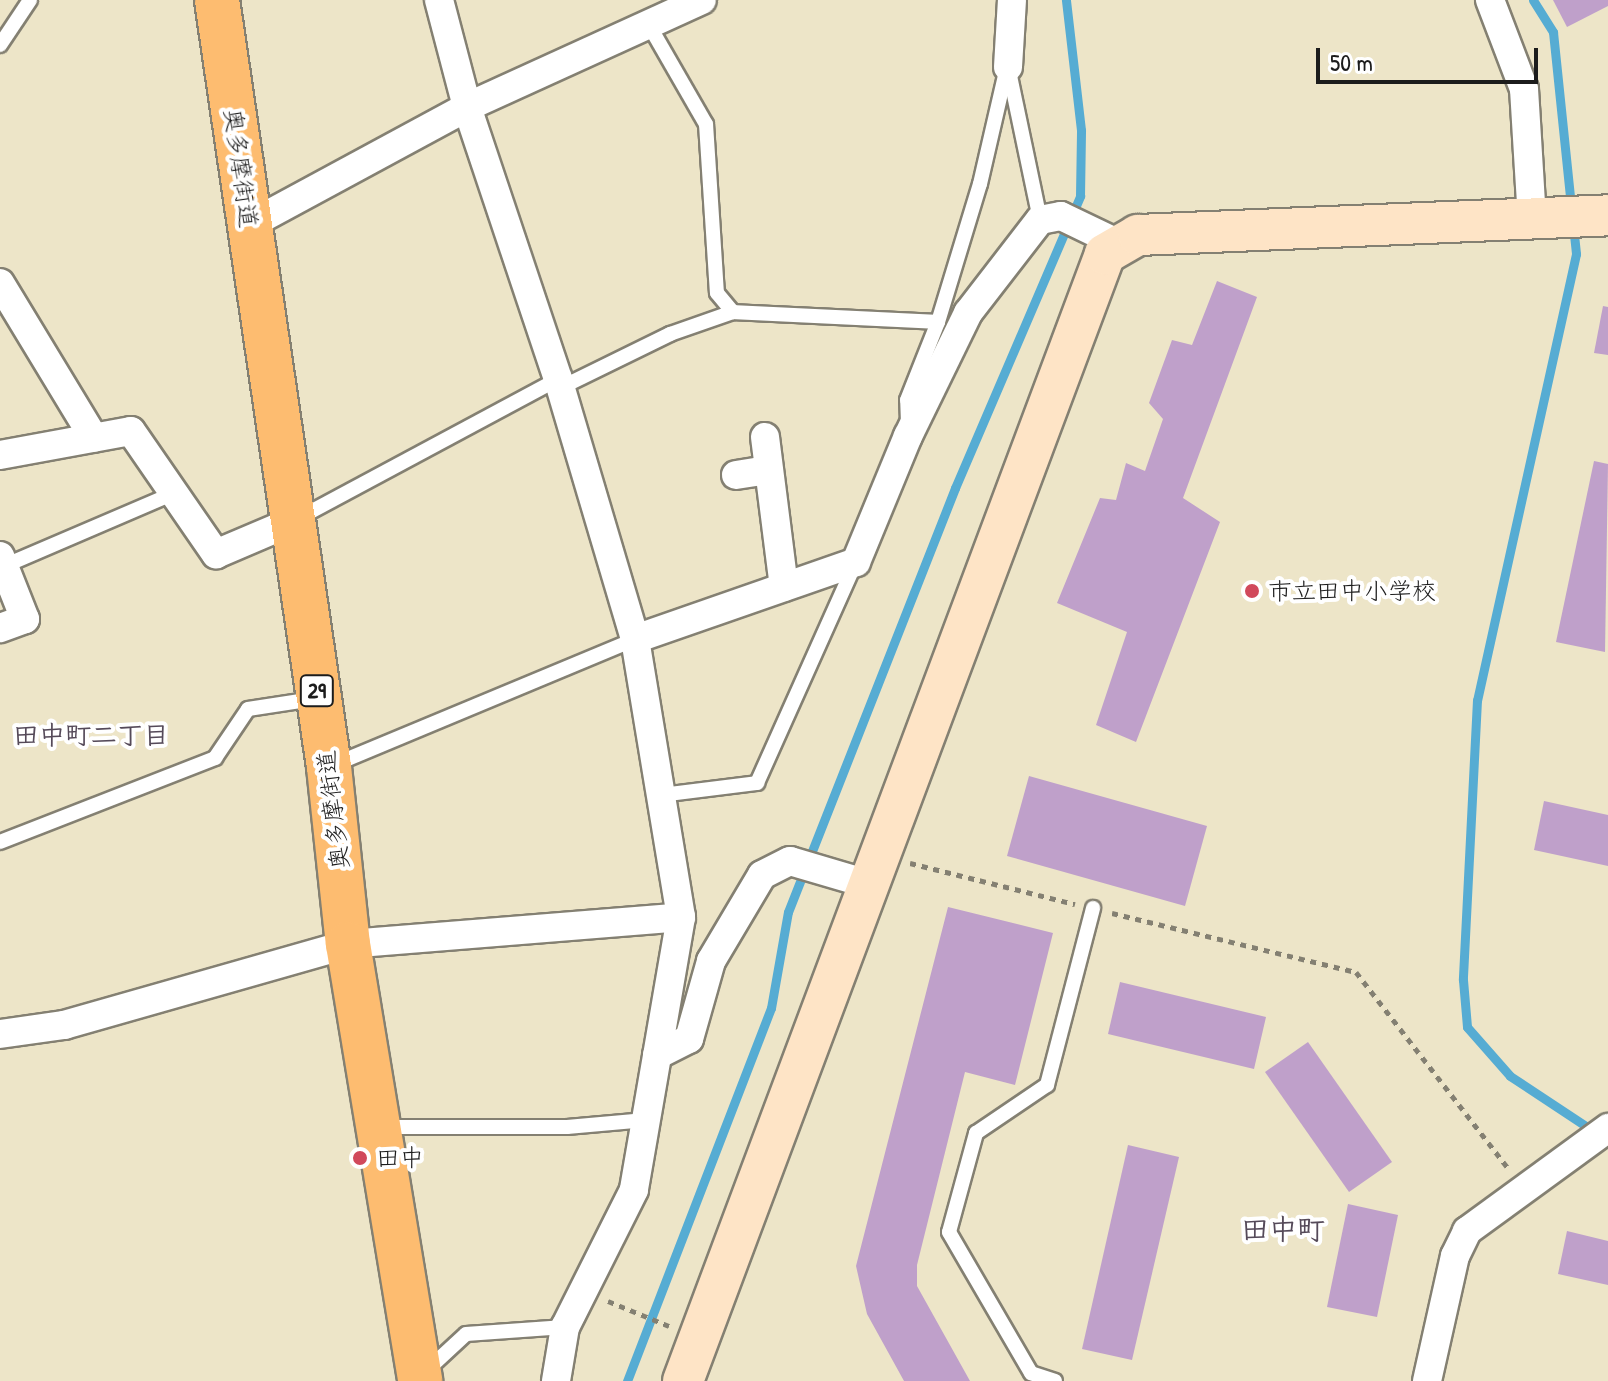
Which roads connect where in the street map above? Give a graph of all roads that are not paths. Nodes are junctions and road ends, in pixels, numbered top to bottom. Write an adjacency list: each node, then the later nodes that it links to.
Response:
1 (30, 0): 8 (lane)
2 (217, 0): 13 (main road, 奥多摩街道 / 29)
3 (439, 0): 10 (street)
4 (702, 0): 7 (street)
5 (1012, 0): 9 (street)
6 (1490, 0): 11 (street)
7 (649, 25): 10 (street); 16 (lane)
8 (0, 45)
9 (1009, 61): 12 (lane); 17 (lane)
10 (467, 107): 13 (street); 18 (street)
11 (1567, 217): 14 (street)
12 (1060, 219): 14 (street); 19 (street)
13 (249, 225): 26 (main road, 奥多摩街道 / 29)
14 (1117, 243): 36 (street)
15 (0, 283): 21 (street)
16 (733, 312): 17 (lane); 18 (lane)
17 (938, 322): 19 (lane)
18 (559, 384): 26 (lane); 31 (street)
19 (908, 436): 28 (street)
20 (765, 437): 23 (street)
21 (94, 438): 22 (street); 25 (street)
22 (0, 455)
23 (769, 470): 24 (street); 29 (street)
24 (736, 475)
25 (174, 493): 26 (street); 27 (lane)
26 (291, 522): 32 (main road, 奥多摩街道 / 29)
27 (2, 561): 30 (street)
28 (856, 562): 29 (street); 34 (lane)
29 (784, 587): 31 (street)
30 (0, 628)
31 (635, 639): 33 (lane); 34 (street)
32 (318, 698): 33 (main road, 奥多摩街道 / 29); 35 (lane)
33 (329, 767): 39 (main road, 奥多摩街道 / 29)
34 (661, 795): 38 (street)
35 (0, 842)
36 (873, 869): 41 (street); 48 (street)
37 (1093, 908): 49 (lane)
38 (681, 917): 39 (street); 41 (street)
39 (348, 944): 40 (street); 43 (main road, 奥多摩街道 / 29)
40 (0, 1034)
41 (657, 1055): 42 (street)
42 (646, 1120): 43 (lane); 45 (street)
43 (378, 1127): 46 (main road, 奥多摩街道 / 29)
44 (1598, 1136): 50 (street)
45 (565, 1327): 46 (lane); 47 (street)
46 (420, 1379)
47 (556, 1381)
48 (683, 1381)
49 (1055, 1381)
50 (1427, 1381)

